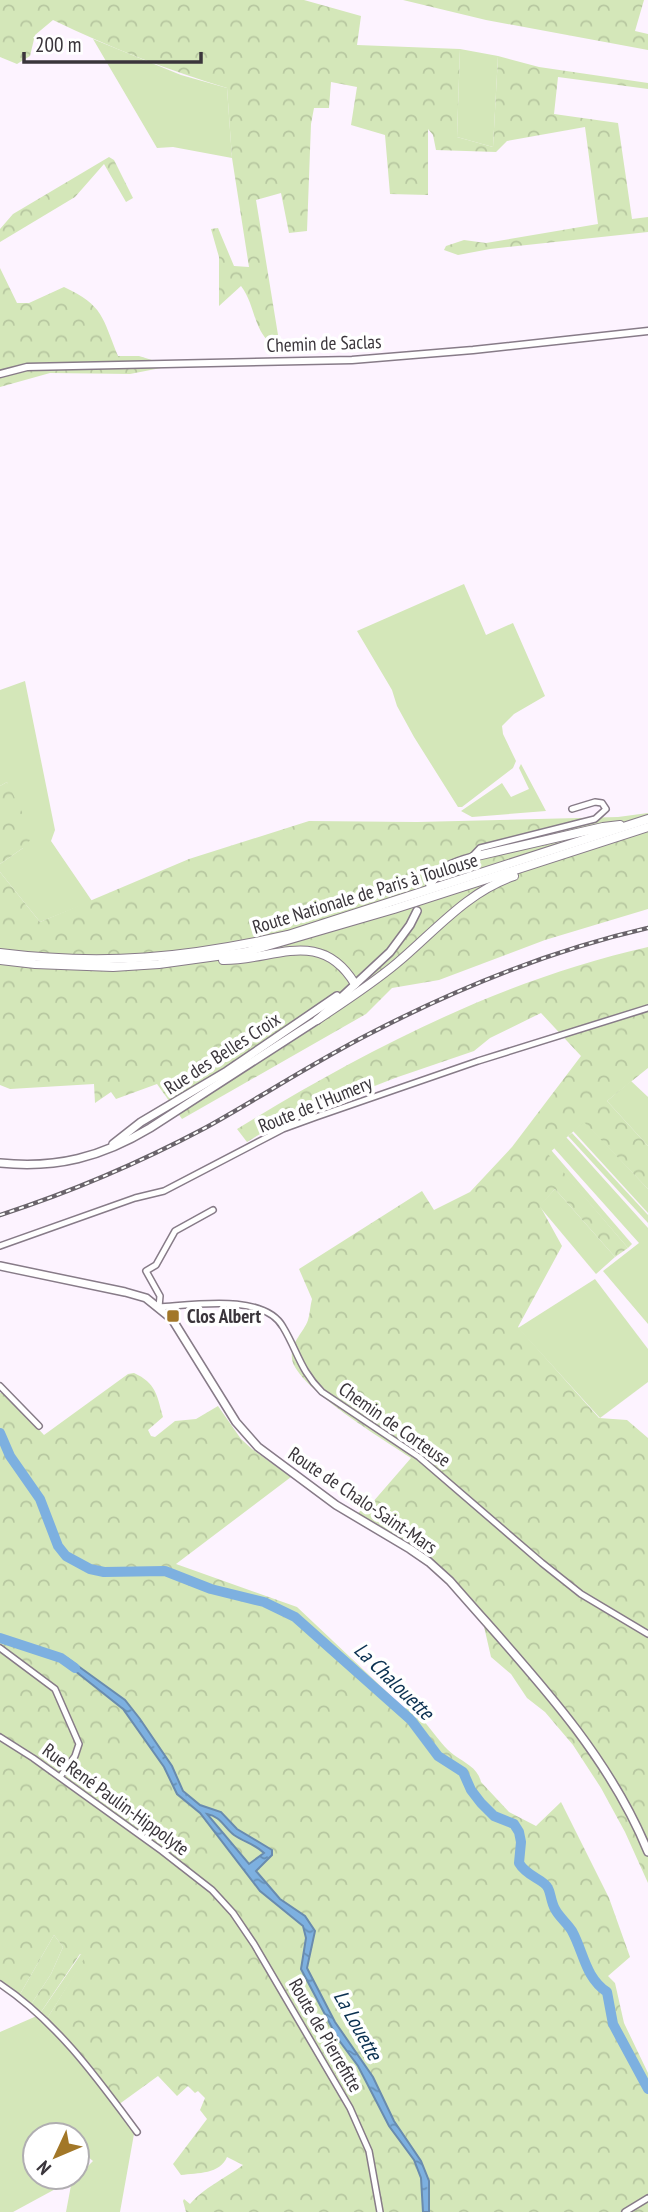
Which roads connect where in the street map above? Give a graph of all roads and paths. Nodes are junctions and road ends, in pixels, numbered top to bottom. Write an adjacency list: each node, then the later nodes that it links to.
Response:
1 (648, 331): 2 (street, Chemin de Saclas)
2 (0, 374)
3 (572, 809): 7 (street)
4 (648, 819): 5 (main road, Route Nationale de Paris à Toulouse)
5 (637, 823): 7 (main road); 11 (main road, Route Nationale de Paris à Toulouse)
6 (648, 827): 8 (main road, Route Nationale de Paris à Toulouse)
7 (473, 857): 9 (main road)
8 (543, 861): 12 (main road, Route Nationale de Paris à Toulouse); 16 (main road)
9 (430, 884)
10 (417, 911): 14 (main road)
11 (0, 953)
12 (202, 959): 13 (main road, Route Nationale de Paris à Toulouse); 14 (main road)
13 (0, 960)
14 (355, 984): 16 (main road, Rue des Belles Croix); 17 (main road, Rue des Belles Croix)
15 (648, 1008): 20 (street, Route de l'Humery)
16 (317, 1020): 17 (main road, Rue des Belles Croix)
17 (129, 1136): 18 (main road, Rue des Belles Croix)
18 (0, 1163)
19 (213, 1210): 22 (street)
20 (0, 1246)
21 (0, 1266): 22 (main road, Route de Chalo-Saint-Mars)
22 (159, 1307): 25 (street, Chemin de Corteuse); 29 (main road, Route de Chalo-Saint-Mars)
23 (0, 1386): 24 (street)
24 (39, 1426)
25 (648, 1634)
26 (0, 1648): 28 (street)
27 (0, 1737): 28 (street, Rue René Paulin-Hippolyte)
28 (60, 1777): 30 (street, Rue René Paulin-Hippolyte)
29 (648, 1852)
30 (212, 1890): 34 (street, Route de Pierrefitte)
31 (0, 1984): 32 (street)
32 (137, 2132)
33 (648, 2198): 35 (street)
34 (380, 2212)
35 (625, 2212)

